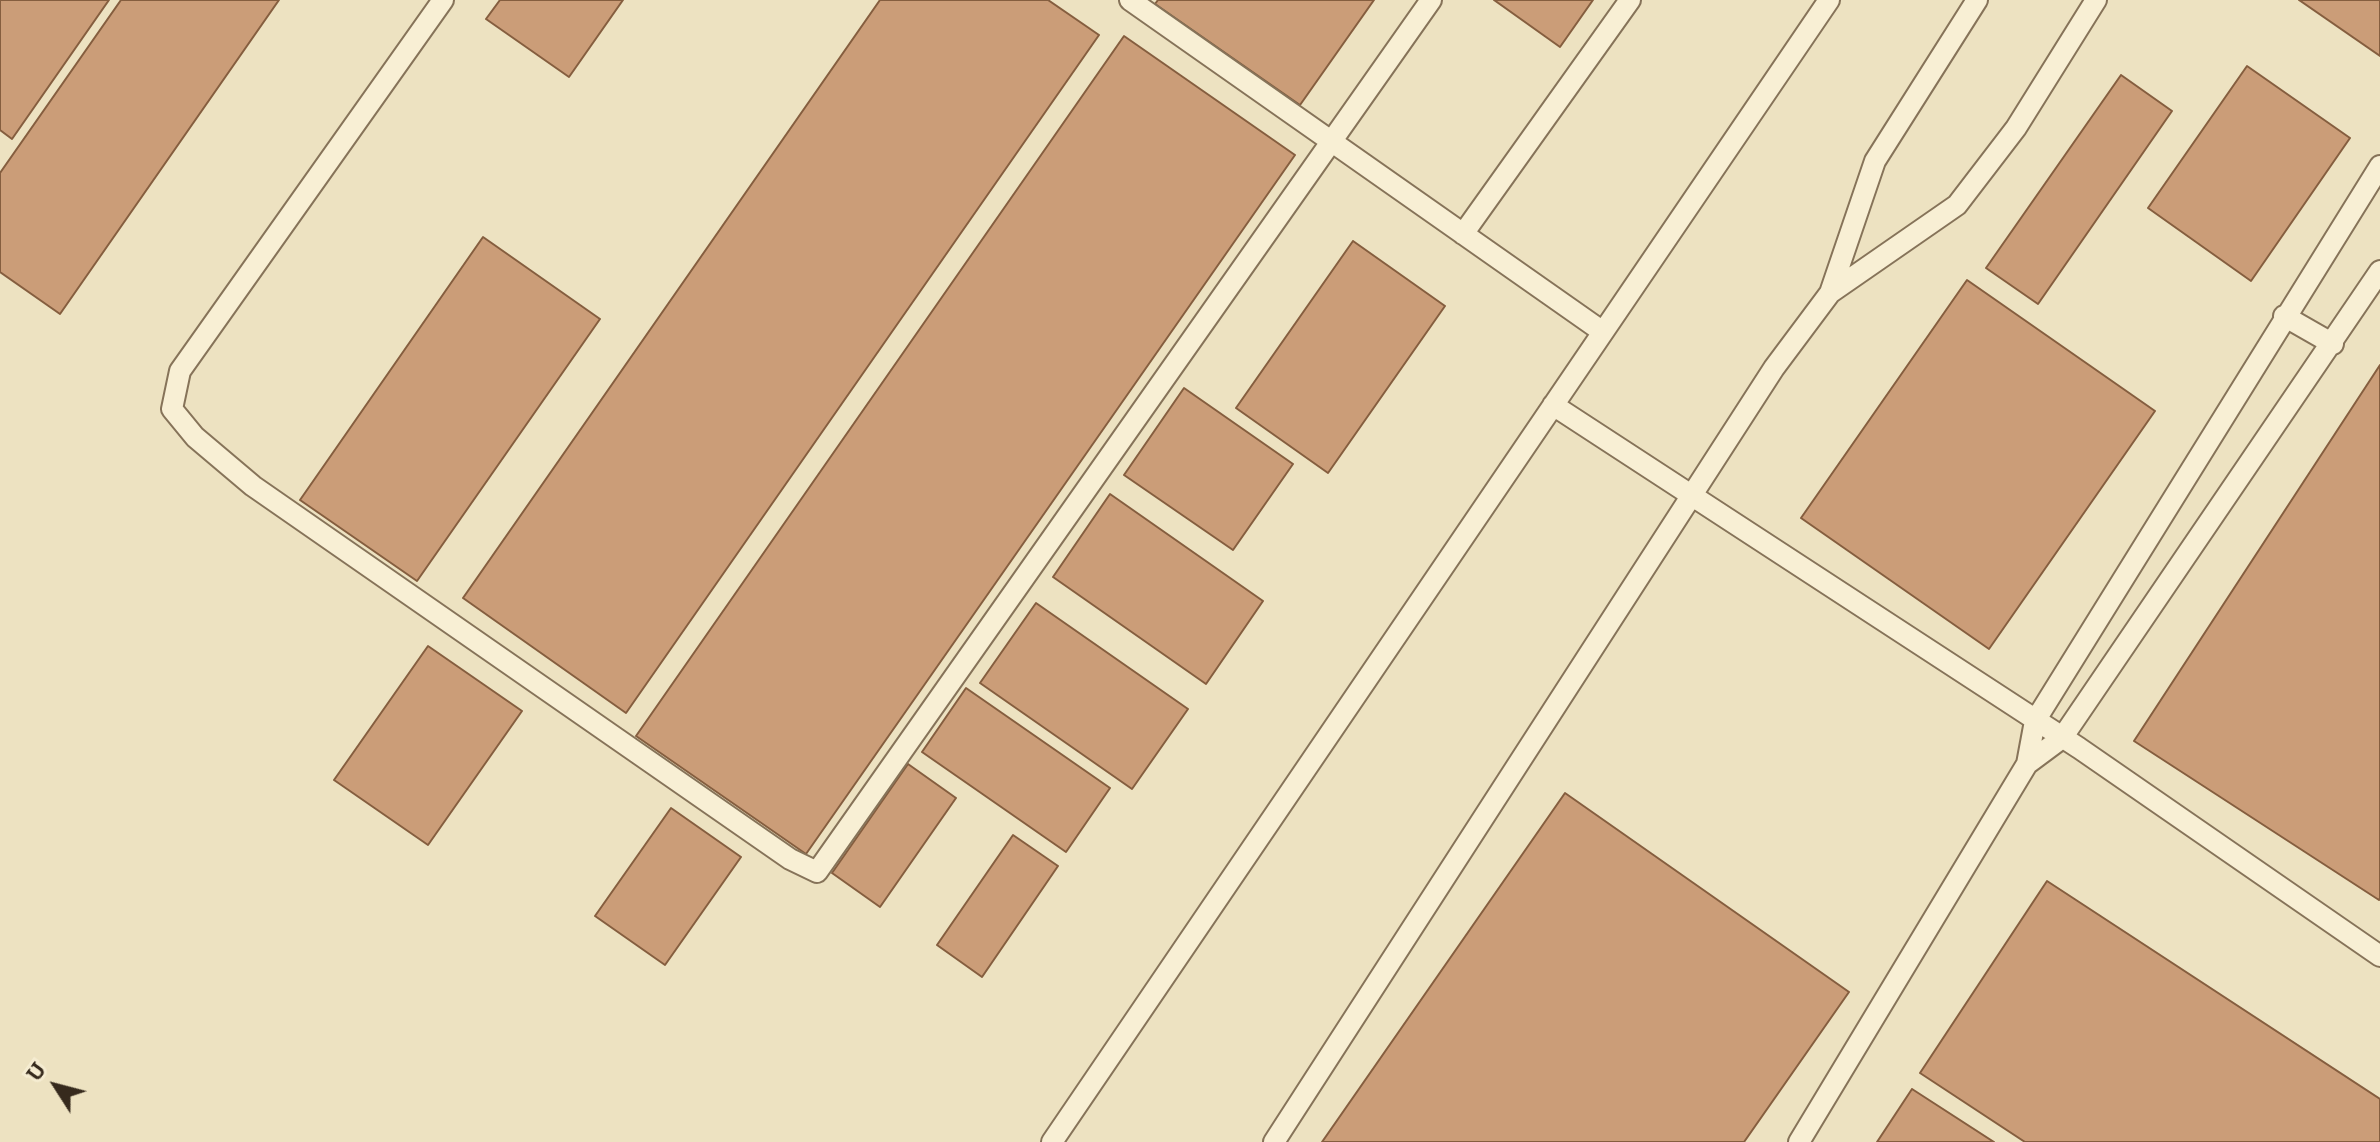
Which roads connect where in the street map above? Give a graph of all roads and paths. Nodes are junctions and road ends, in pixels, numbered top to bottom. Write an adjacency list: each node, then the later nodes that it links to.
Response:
1 (443, 0): 8 (lane)
2 (1130, 0): 8 (lane)
3 (1431, 0): 8 (lane)
4 (1630, 0): 10 (lane)
5 (1829, 0): 14 (lane)
6 (1977, 0): 12 (lane)
7 (2096, 0): 12 (lane)
8 (1333, 142): 10 (lane)
9 (2380, 166): 13 (lane)
10 (1463, 234): 14 (lane)
11 (2380, 271): 15 (lane)
12 (1830, 293): 17 (lane)
13 (2284, 316): 15 (lane); 18 (lane)
14 (1603, 332): 16 (lane)
15 (2333, 344): 19 (lane)
16 (1553, 405): 17 (lane); 22 (lane)
17 (1693, 494): 18 (lane); 23 (lane)
18 (2035, 721): 19 (lane); 20 (lane)
19 (2062, 738): 20 (lane); 21 (lane)
20 (2027, 764): 24 (lane)
21 (2380, 956)
22 (1052, 1142)
23 (1274, 1142)
24 (1799, 1142)

